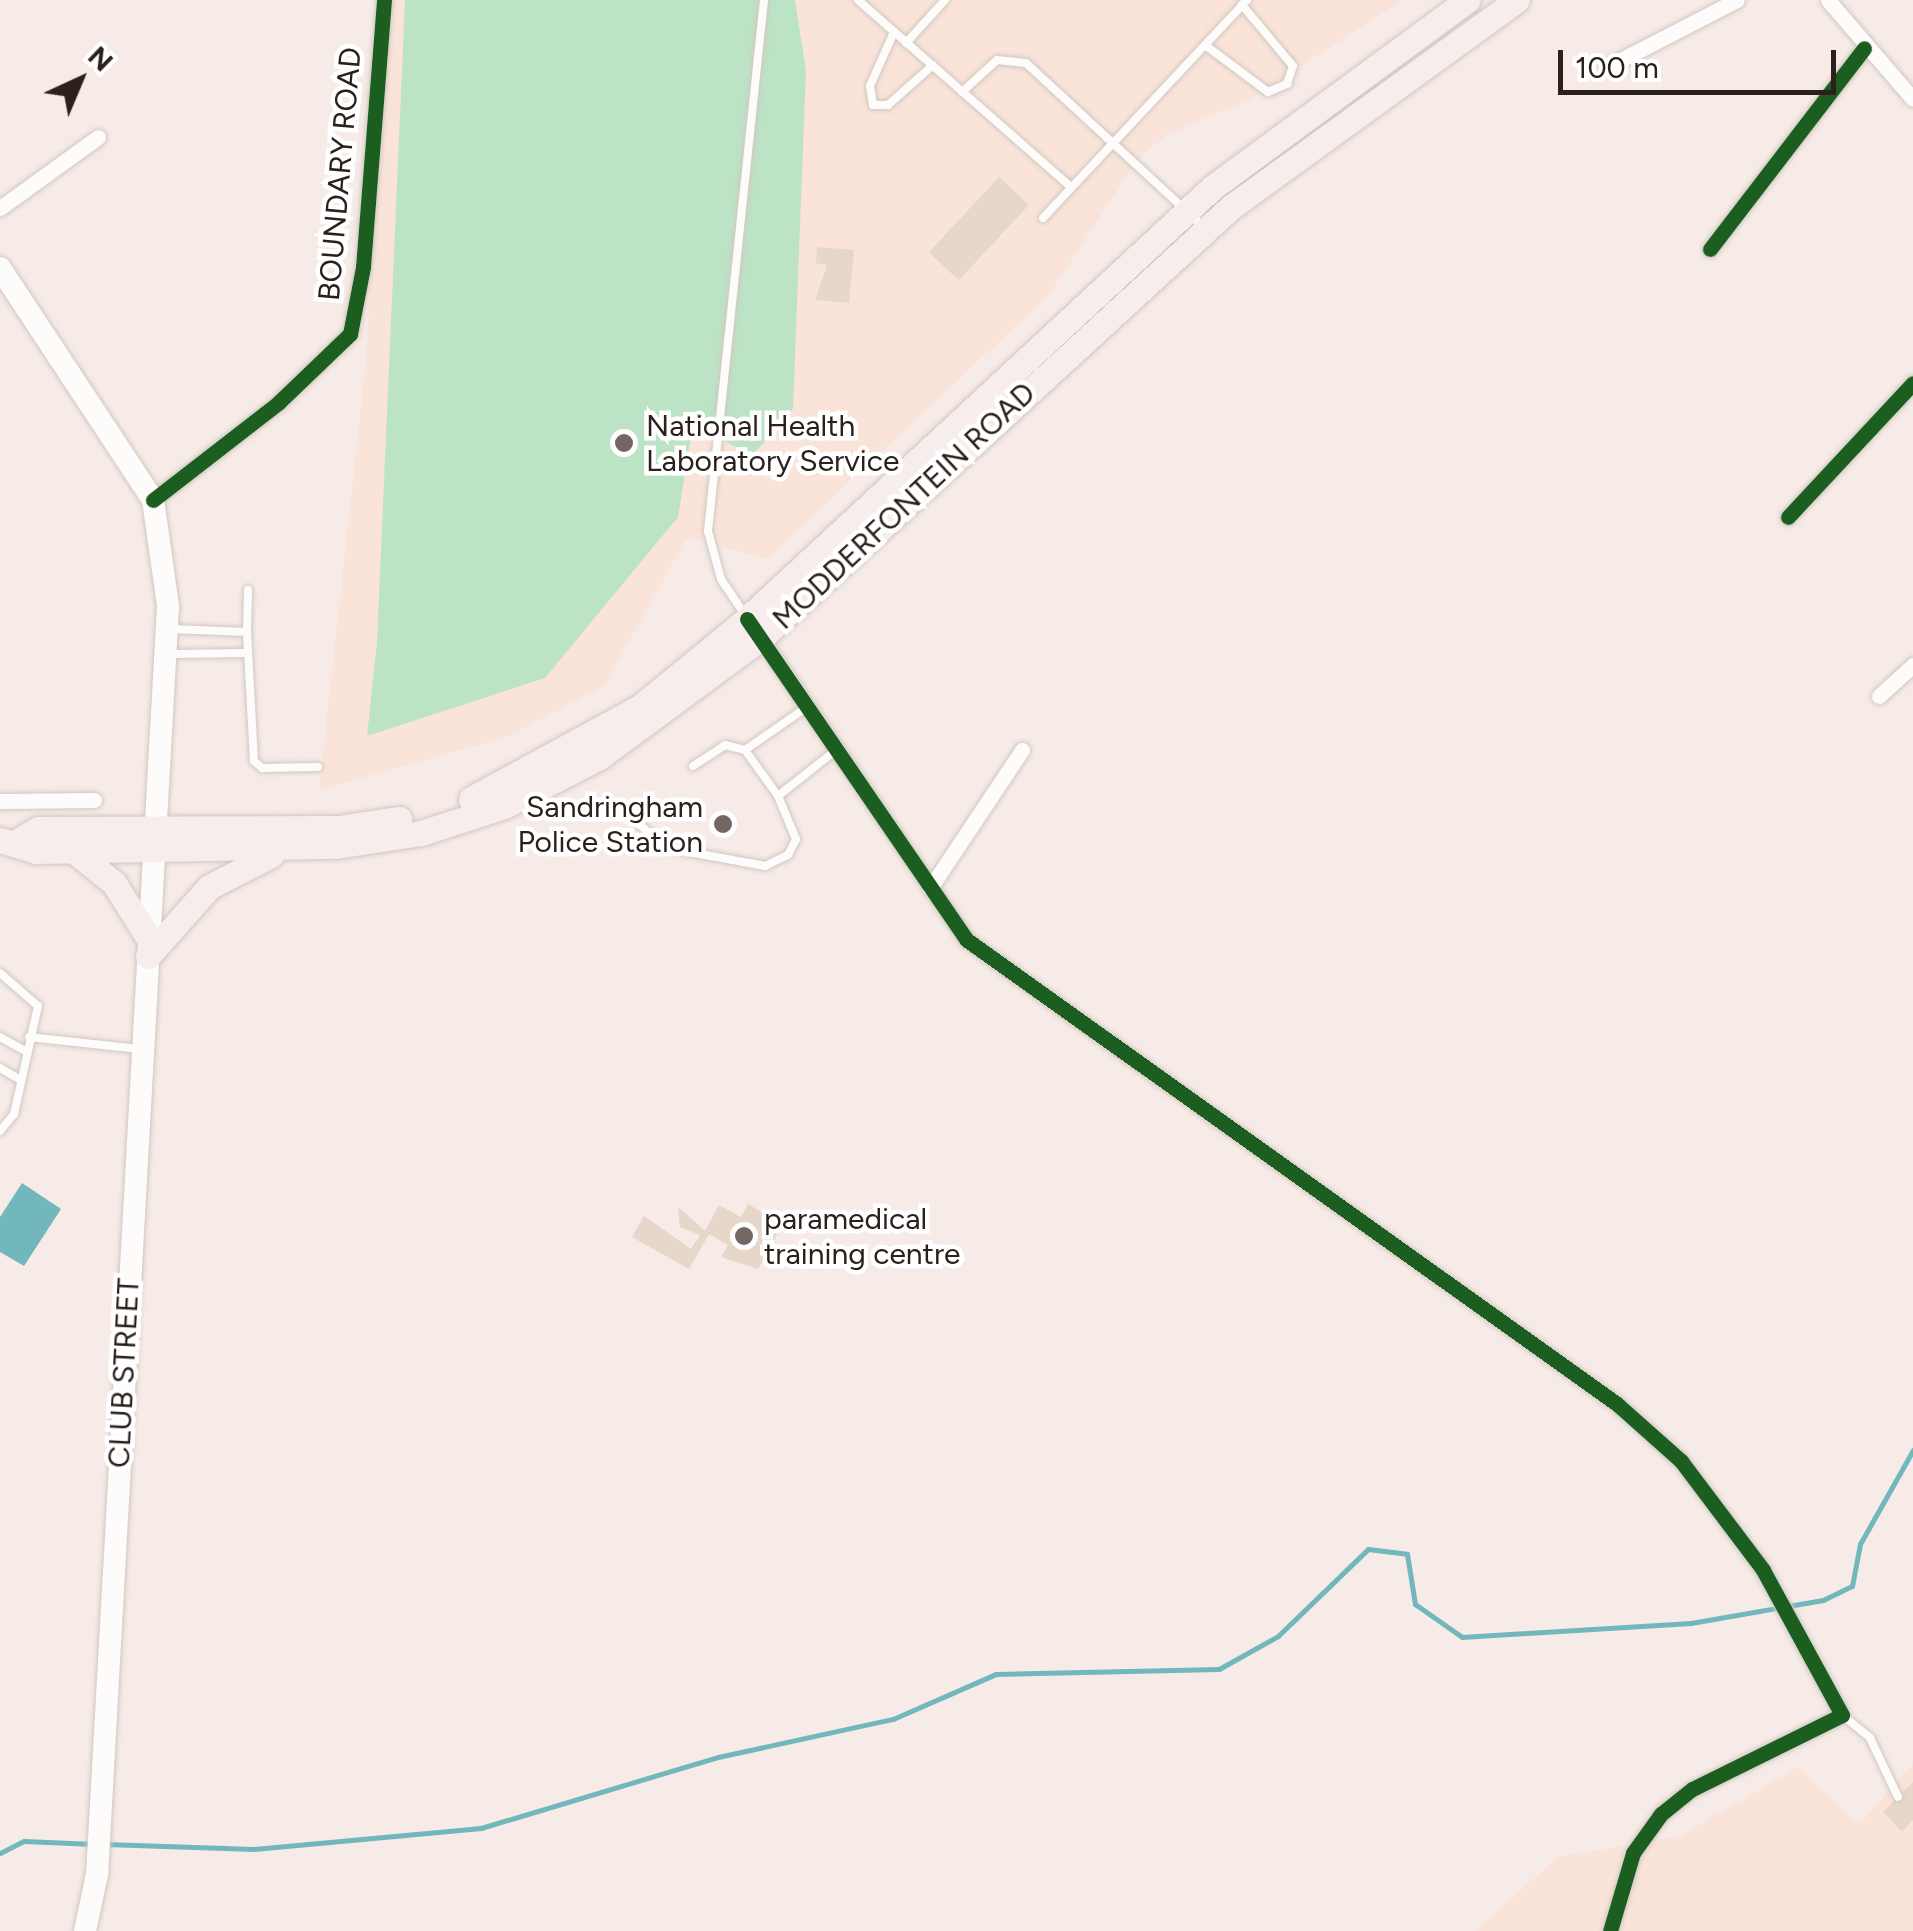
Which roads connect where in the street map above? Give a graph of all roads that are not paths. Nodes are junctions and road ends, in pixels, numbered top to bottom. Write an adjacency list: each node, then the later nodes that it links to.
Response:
1 (384, 0): 27 (street, BOUNDARY ROAD)
2 (764, 0): 30 (lane)
3 (858, 0): 10 (lane)
4 (945, 0): 11 (lane)
5 (1468, 0): 23 (main road, MODDERFONTEIN ROAD)
6 (1517, 0): 23 (main road, MODDERFONTEIN ROAD)
7 (1737, 0): 15 (street)
8 (1828, 0): 13 (street)
9 (1244, 2): 12 (lane); 12 (lane)
10 (894, 32): 11 (lane); 14 (lane)
11 (906, 43): 14 (lane)
12 (1204, 46): 19 (lane)
13 (1864, 48): 17 (street); 24 (street)
14 (933, 65): 16 (lane)
15 (1608, 68)
16 (962, 92): 19 (lane); 20 (lane)
17 (1913, 99)
18 (98, 137): 21 (street)
19 (1116, 141): 20 (lane); 23 (lane)
20 (1071, 188): 22 (lane)
21 (0, 208)
22 (1043, 218)
23 (1197, 219): 30 (main road, MODDERFONTEIN ROAD)
24 (1710, 250)
25 (0, 268): 27 (main road)
26 (1913, 383): 28 (street)
27 (152, 500): 31 (main road, CLUB STREET)
28 (1788, 517)
29 (248, 590): 32 (lane)
30 (754, 628): 37 (street); 48 (main road, MODDERFONTEIN ROAD); 49 (main road, MODDERFONTEIN ROAD)
31 (167, 629): 32 (lane); 34 (main road, CLUB STREET)
32 (247, 632): 33 (lane)
33 (248, 653): 34 (lane); 42 (lane)
34 (165, 654): 48 (main road, CLUB STREET)
35 (1913, 665): 36 (street)
36 (1880, 696)
37 (807, 707): 38 (lane); 39 (street)
38 (745, 750): 41 (lane); 43 (lane)
39 (836, 750): 43 (lane); 51 (street)
40 (1022, 750): 51 (street)
41 (693, 766)
42 (318, 767)
43 (778, 796): 46 (lane)
44 (94, 800): 45 (street)
45 (0, 801)
46 (634, 820)
47 (9, 840): 48 (main road); 50 (main road)
48 (156, 840): 49 (main road, MODDERFONTEIN ROAD); 50 (main road); 52 (main road, CLUB STREET)
49 (285, 849): 52 (main road)
50 (74, 851): 52 (main road)
51 (930, 888): 61 (street)
52 (148, 948): 56 (main road, CLUB STREET)
53 (0, 973): 55 (lane)
54 (0, 1037): 57 (lane)
55 (29, 1037): 56 (lane); 57 (lane)
56 (142, 1049): 63 (main road, CLUB STREET)
57 (24, 1051): 59 (lane)
58 (0, 1069): 59 (lane)
59 (16, 1078): 60 (lane)
60 (0, 1131)
61 (1842, 1715): 62 (lane); 64 (street)
62 (1898, 1798)
63 (91, 1926)
64 (1610, 1931)

